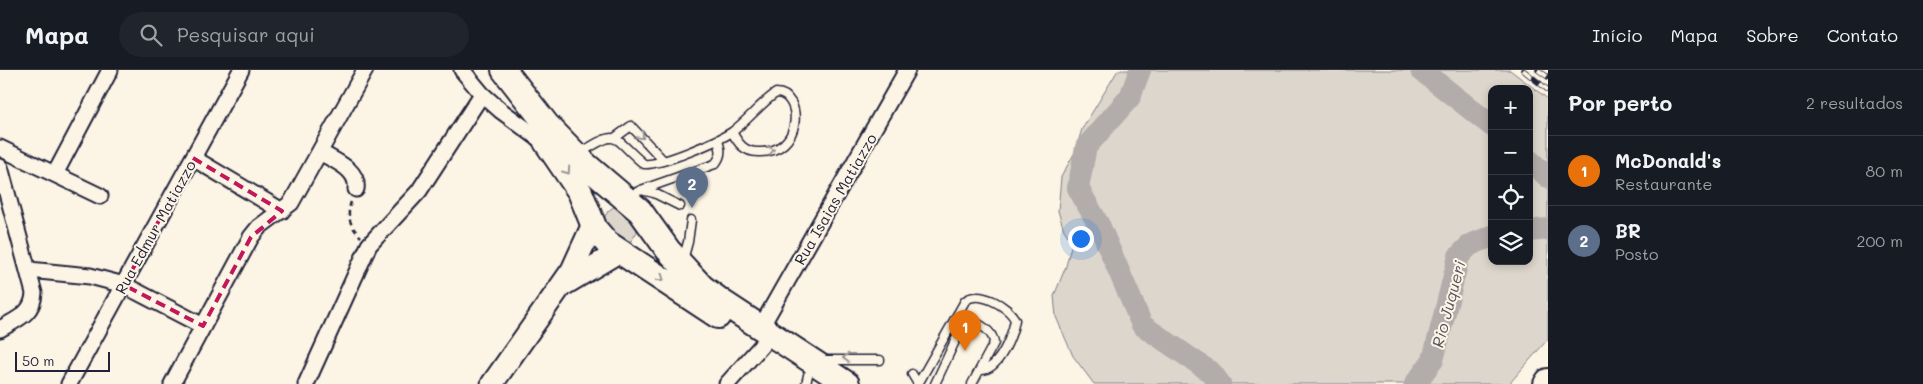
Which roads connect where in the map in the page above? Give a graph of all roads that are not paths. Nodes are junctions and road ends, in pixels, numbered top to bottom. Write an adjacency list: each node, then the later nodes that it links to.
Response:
1 (110, 70): 19 (street)
2 (241, 70): 16 (street, Rua Edmur Matiazzo)
3 (364, 70): 14 (street)
4 (462, 70): 8 (street)
5 (488, 70): 12 (main road)
6 (504, 70): 15 (main road)
7 (907, 70): 35 (street, Rua Isaias Matiazzo)
8 (482, 94): 12 (street); 43 (street)
9 (732, 132): 9 (lane, one-way to 9); 11 (lane)
10 (616, 137): 15 (lane); 17 (lane); 17 (lane, one-way to 17)
11 (717, 140): 17 (lane); 21 (lane)
12 (549, 146): 27 (main road, one-way to 27)
13 (0, 148): 19 (street)
14 (320, 152): 20 (street); 24 (street)
15 (576, 156): 21 (main road)
16 (193, 158): 24 (street); 31 (street, Rua Edmur Matiazzo)
17 (663, 160)
18 (0, 167): 30 (street)
19 (55, 174): 22 (street)
20 (356, 189)
21 (634, 194): 23 (lane); 25 (main road); 27 (main road)
22 (100, 196)
23 (680, 206)
24 (282, 211): 33 (street)
25 (645, 217): 28 (main road); 29 (main road)
26 (691, 220): 29 (lane)
27 (593, 224): 28 (main road); 32 (street)
28 (620, 251): 32 (street); 35 (main road, one-way to 35)
29 (681, 264): 35 (main road)
30 (29, 270): 31 (street); 34 (street)
31 (124, 285): 33 (street); 41 (street, Rua Edmur Matiazzo)
32 (560, 287): 36 (street)
33 (203, 326): 42 (street)
34 (0, 328)
35 (761, 336): 40 (main road); 46 (street, Rua Isaias Matiazzo)
36 (507, 360): 44 (street); 45 (street)
37 (880, 360): 40 (lane, one-way to 40)
38 (981, 370): 48 (lane); 49 (lane); 50 (lane)
39 (912, 374): 48 (lane)
40 (812, 376): 47 (main road)
41 (69, 384)
42 (172, 384)
43 (306, 384)
44 (492, 384)
45 (507, 384)
46 (727, 384)
47 (847, 384)
48 (918, 384)
49 (935, 384)
50 (972, 384)

